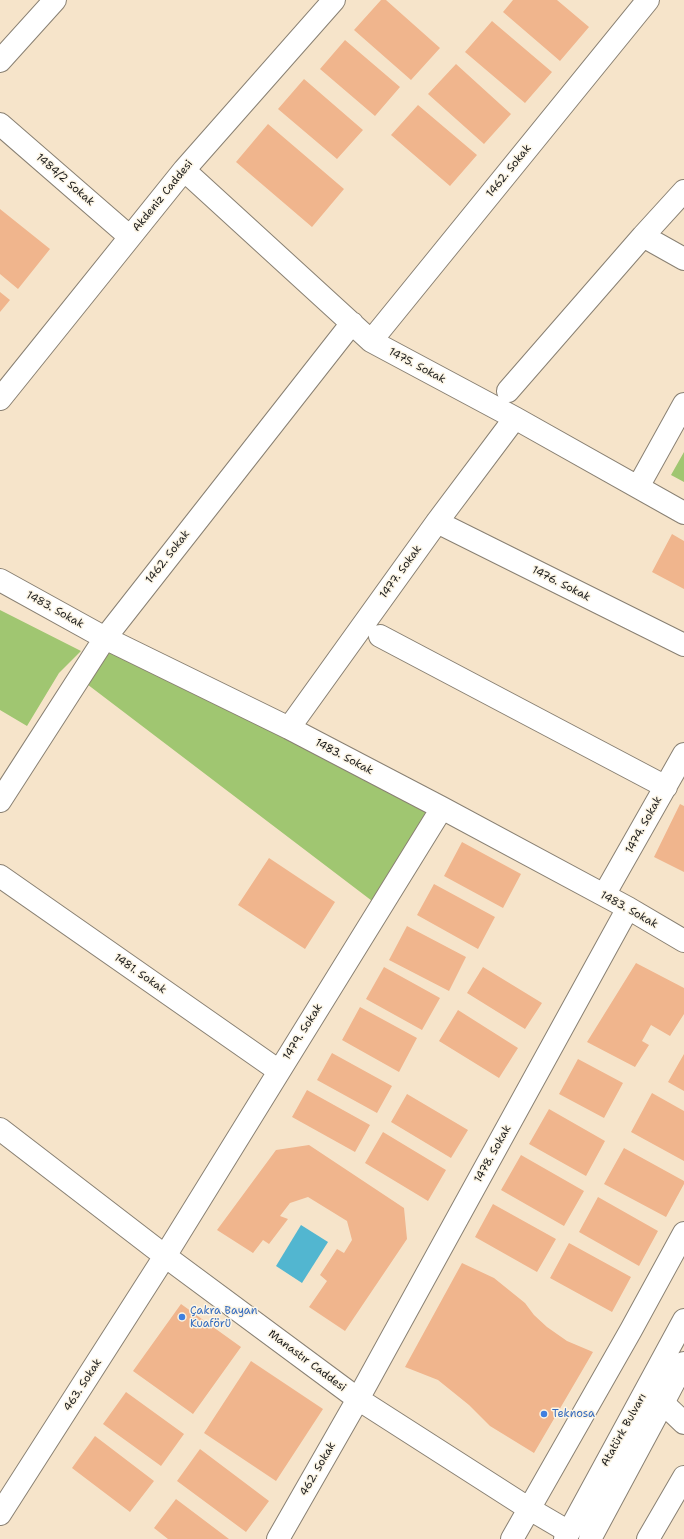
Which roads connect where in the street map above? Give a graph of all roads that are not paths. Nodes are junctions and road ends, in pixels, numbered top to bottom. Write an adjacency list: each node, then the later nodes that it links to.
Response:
1 (54, 0): 4 (street)
2 (334, 0): 6 (street, Akdeniz Caddesi)
3 (648, 0): 12 (street, 1462. Sokak)
4 (0, 61)
5 (0, 124): 9 (street, 1484/2 Sokak)
6 (184, 170): 9 (street, Akdeniz Caddesi); 11 (street, 1475. Sokak)
7 (684, 191): 8 (street)
8 (643, 236): 10 (street); 13 (street)
9 (130, 237): 14 (street, Akdeniz Caddesi)
10 (684, 259)
11 (352, 323): 12 (street, 1475. Sokak); 22 (street, 1462. Sokak)
12 (371, 341): 16 (street, 1475. Sokak)
13 (508, 392)
14 (0, 399)
15 (684, 404): 17 (street)
16 (515, 418): 17 (street, 1475. Sokak); 19 (street, 1477. Sokak)
17 (638, 487): 18 (street, 1475. Sokak)
18 (684, 513)
19 (437, 522): 23 (street, 1476. Sokak); 24 (street, 1477. Sokak)
20 (0, 580): 22 (street, 1483. Sokak)
21 (380, 636): 26 (street)
22 (105, 638): 24 (street, 1483. Sokak); 27 (street, 1462. Sokak)
23 (684, 646)
24 (289, 728): 28 (street, 1483. Sokak)
25 (684, 754): 26 (street, 1474. Sokak)
26 (666, 787): 30 (street, 1474. Sokak)
27 (0, 801)
28 (442, 808): 30 (street, 1483. Sokak); 33 (street, 1479. Sokak)
29 (0, 876): 33 (street, 1481. Sokak)
30 (604, 896): 31 (street, 1483. Sokak)
31 (628, 908): 32 (street, 1483. Sokak); 39 (street, 1478. Sokak)
32 (684, 941)
33 (279, 1071): 36 (street, 1479. Sokak)
34 (1, 1131): 36 (street, Manastır Caddesi)
35 (684, 1233): 43 (street)
36 (166, 1256): 39 (street, Manastır Caddesi); 44 (street, 463. Sokak)
37 (684, 1320): 45 (street, Atatürk Bulvarı)
38 (684, 1363): 40 (street, Atatürk Bulvarı)
39 (358, 1399): 43 (street, Manastır Caddesi); 46 (street, 462. Sokak)
40 (663, 1403): 41 (street); 48 (street, Atatürk Bulvarı)
41 (684, 1423)
42 (684, 1477): 49 (street)
43 (528, 1508): 45 (street, Manastır Caddesi); 47 (street)
44 (0, 1514)
45 (567, 1535)
46 (278, 1539)
47 (512, 1539)
48 (590, 1539)
49 (648, 1539)

